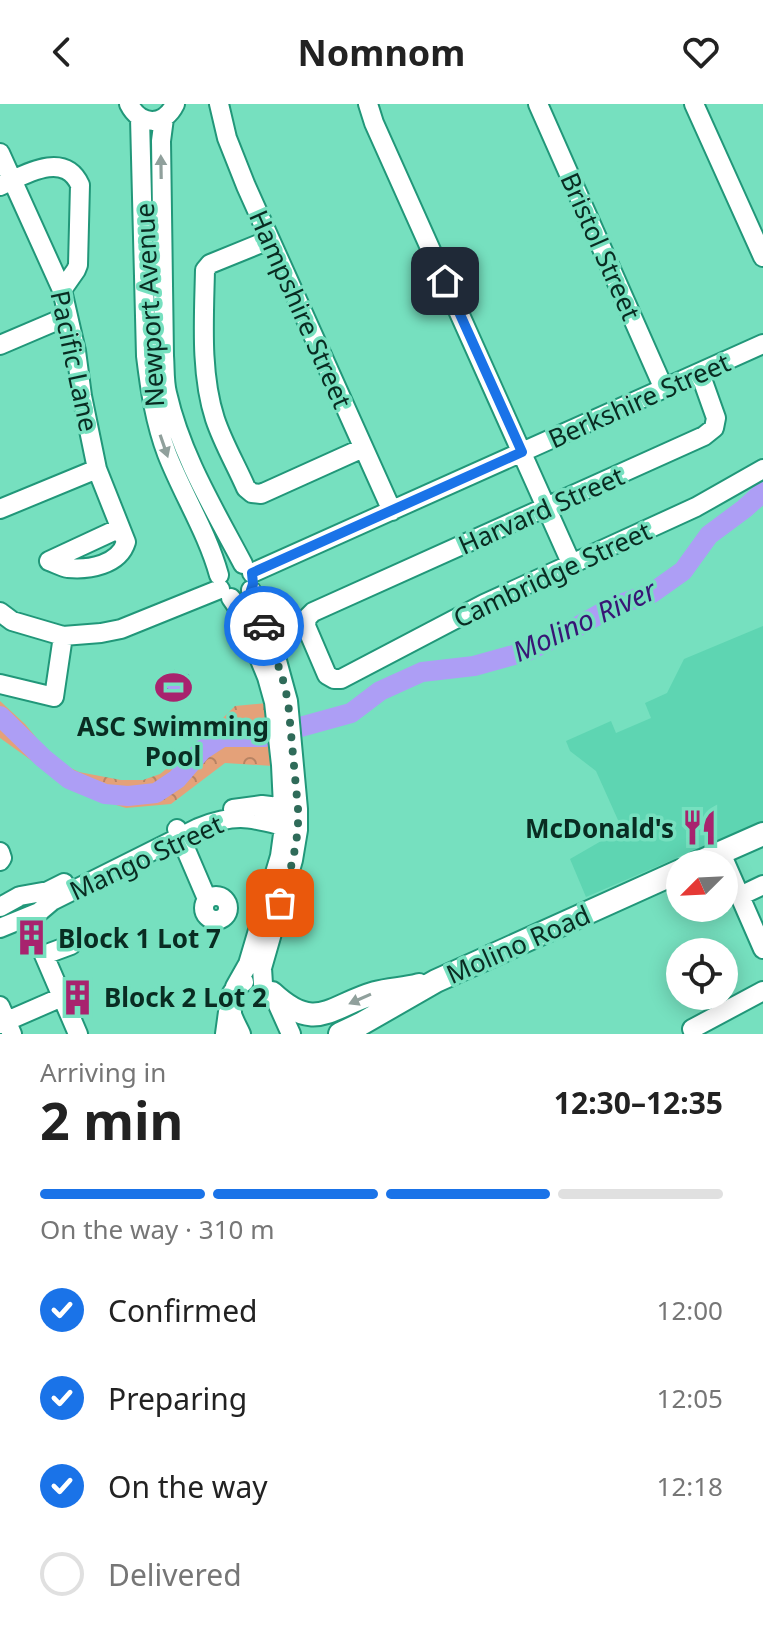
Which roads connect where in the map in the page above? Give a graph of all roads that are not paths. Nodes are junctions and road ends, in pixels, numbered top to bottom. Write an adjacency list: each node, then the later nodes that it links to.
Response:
1 (219, 104): 9 (street, Hampshire Street)
2 (368, 104): 18 (street)
3 (538, 104): 16 (street, Bristol Street)
4 (694, 104): 10 (street)
5 (134, 111): 6 (street); 27 (street, Newport Avenue, one-way to 27)
6 (169, 111): 26 (street, Newport Avenue, one-way to 6)
7 (0, 153): 8 (street, Pacific Lane)
8 (6, 183): 11 (street, Pacific Lane); 11 (street)
9 (269, 240): 17 (street, Hampshire Street); 17 (street)
10 (763, 257)
11 (62, 290): 12 (street, Pacific Lane)
12 (68, 316): 13 (street); 19 (street, Pacific Lane)
13 (0, 345)
14 (762, 348): 15 (street, Berkshire Street)
15 (700, 373): 16 (street, Berkshire Street); 21 (street, Harvard Street)
16 (664, 389): 18 (street, Berkshire Street)
17 (363, 448): 23 (street, Hampshire Street)
18 (522, 452): 21 (street); 23 (street, Berkshire Street)
19 (97, 469): 22 (street); 24 (street, Pacific Lane)
20 (763, 469): 25 (street, Cambridge Street)
21 (547, 508): 25 (street); 30 (street, Harvard Street)
22 (0, 509)
23 (392, 511): 26 (street, Berkshire Street)
24 (120, 528)
25 (572, 565): 30 (street, Cambridge Street)
26 (249, 576): 27 (street); 27 (street); 32 (street, Newport Avenue)
27 (223, 587): 29 (street); 32 (street, Newport Avenue)
28 (0, 612): 29 (street)
29 (63, 636): 31 (street)
30 (341, 679)
31 (0, 684)
32 (281, 702): 33 (street, Newport Avenue)
33 (291, 818): 34 (street, Mango Street); 53 (street, Newport Avenue); 54 (street, Newport Avenue)
34 (179, 833): 41 (street, Mango Street); 47 (street)
35 (763, 834): 37 (main road)
36 (763, 849): 39 (main road)
37 (738, 851)
38 (0, 852): 40 (street)
39 (738, 857)
40 (0, 861)
41 (98, 872): 48 (street, Mango Street); 49 (street, Mango Street)
42 (666, 877): 52 (main road, Molino Road)
43 (763, 885): 46 (street)
44 (666, 892): 59 (main road, Molino Road)
45 (738, 892): 46 (street)
46 (740, 896): 51 (street)
47 (207, 899)
48 (0, 907)
49 (0, 928)
50 (71, 945): 56 (street)
51 (763, 949)
52 (436, 981): 54 (main road, one-way to 54); 59 (main road, Molino Road)
53 (235, 987): 54 (street); 58 (street, Newport Avenue)
54 (267, 988): 63 (street)
55 (763, 991): 60 (street)
56 (62, 997): 57 (street); 61 (street)
57 (5, 1021)
58 (229, 1023): 62 (street, Newport Avenue)
59 (351, 1029)
60 (692, 1029)
61 (78, 1034)
62 (241, 1034)
63 (291, 1034)

